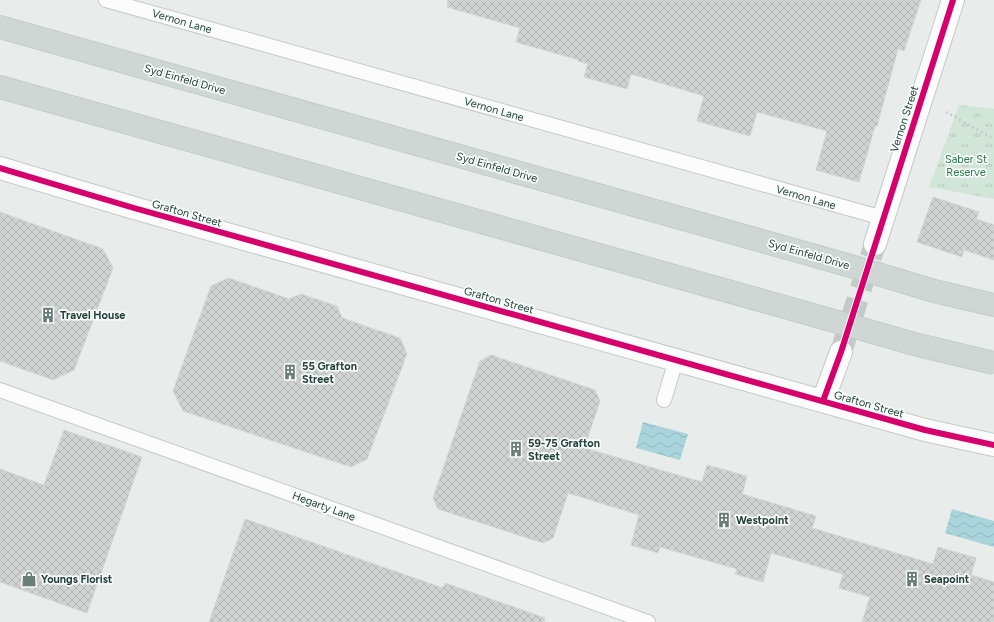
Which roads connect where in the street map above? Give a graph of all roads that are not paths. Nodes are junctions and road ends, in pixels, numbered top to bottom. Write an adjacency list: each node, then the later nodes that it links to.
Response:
1 (106, 0): 6 (lane, Vernon Lane)
2 (953, 0): 6 (street, Vernon Street)
3 (0, 27): 8 (main road, Syd Einfeld Drive, bridge)
4 (0, 87): 11 (main road, bridge)
5 (0, 168): 10 (street, Grafton Street)
6 (883, 218): 7 (street, Vernon Street)
7 (875, 244)
8 (994, 305)
9 (841, 352): 14 (street)
10 (676, 360): 13 (lane); 14 (street, Grafton Street)
11 (994, 363)
12 (0, 390): 16 (lane, Hegarty Lane)
13 (664, 400)
14 (823, 401): 15 (street, Grafton Street)
15 (994, 445)
16 (648, 622)

